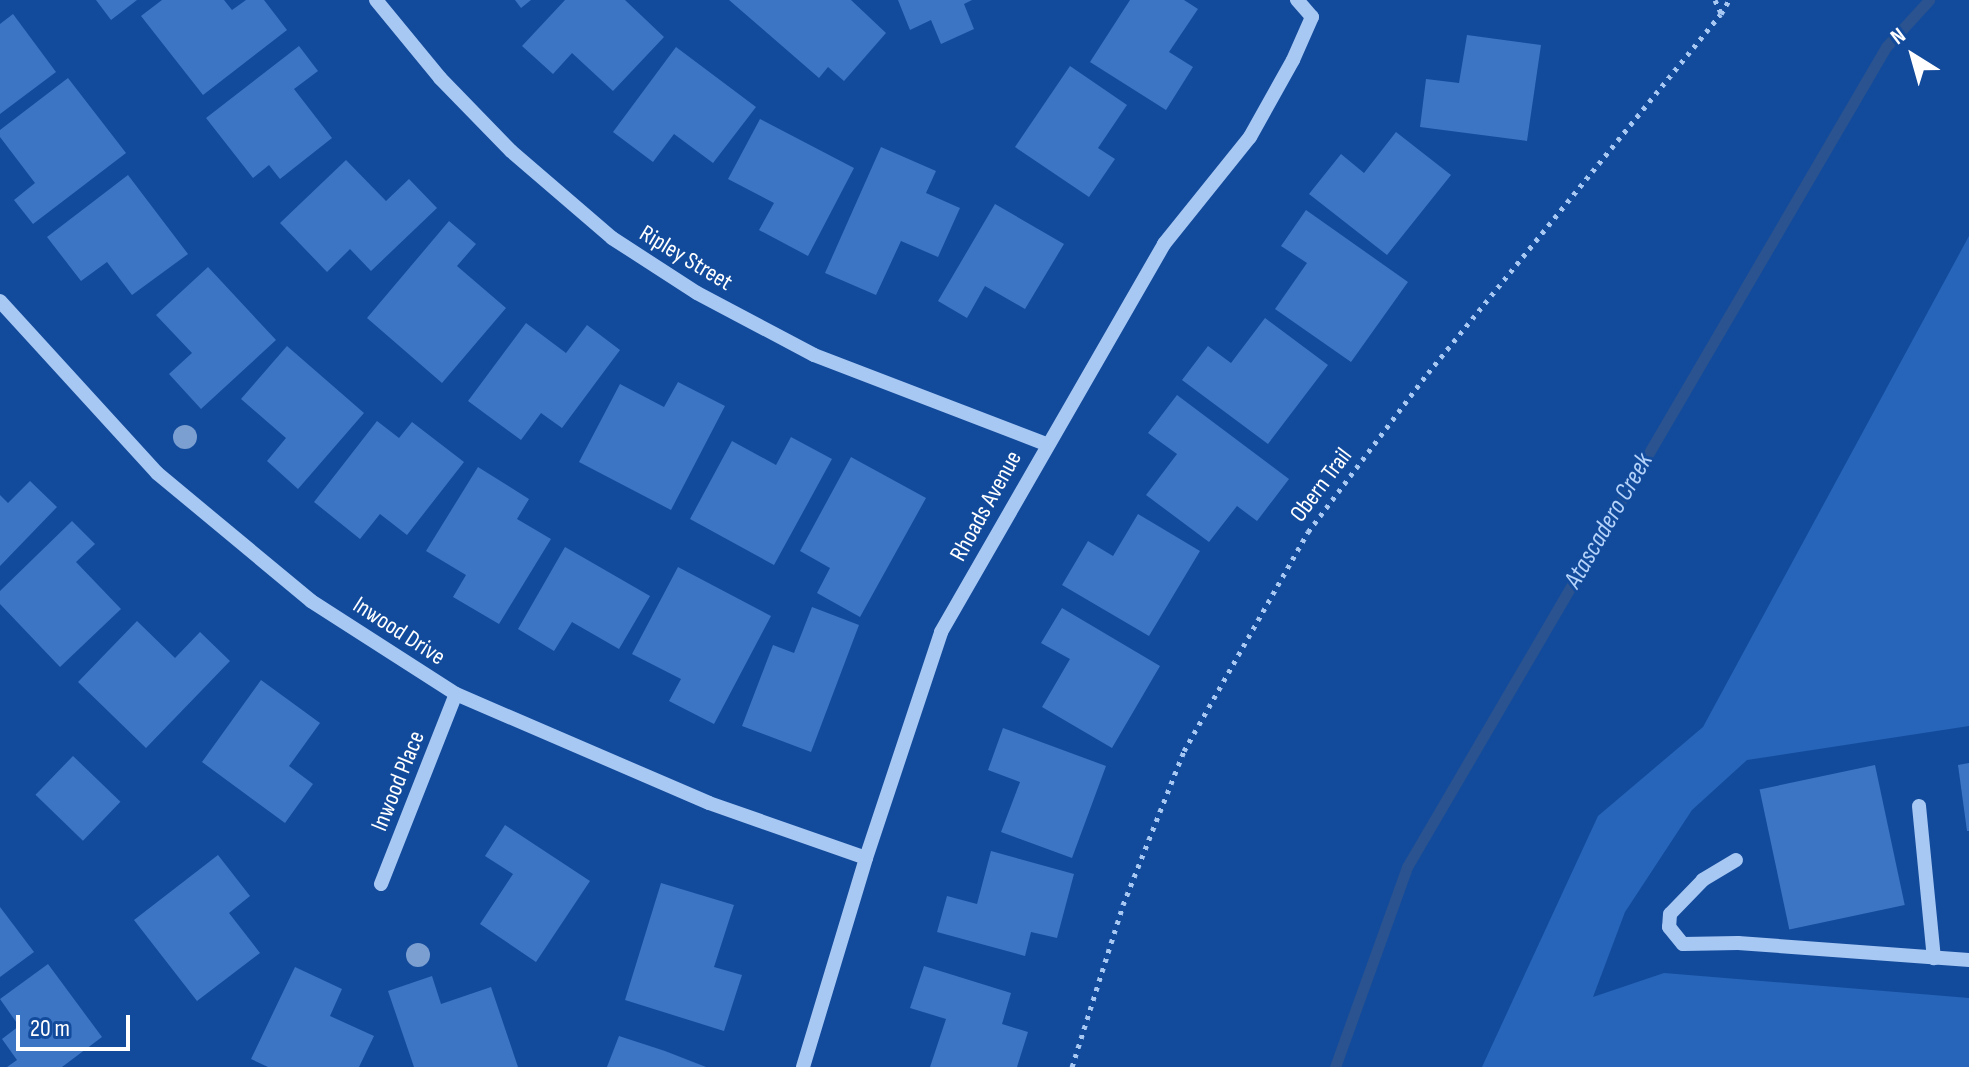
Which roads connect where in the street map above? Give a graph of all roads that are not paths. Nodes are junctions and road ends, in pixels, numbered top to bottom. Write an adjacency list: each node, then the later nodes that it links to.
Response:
1 (376, 0): 4 (street, Ripley Street)
2 (1297, 0): 4 (street, Rhoads Avenue)
3 (0, 301): 5 (street, Inwood Drive)
4 (1046, 444): 7 (street, Rhoads Avenue)
5 (456, 694): 7 (street, Inwood Drive); 9 (street, Inwood Place)
6 (1919, 806): 10 (street)
7 (866, 858): 12 (street, Rhoads Avenue)
8 (1736, 860): 10 (street)
9 (381, 884)
10 (1934, 958): 11 (street)
11 (1969, 960)
12 (803, 1067)

